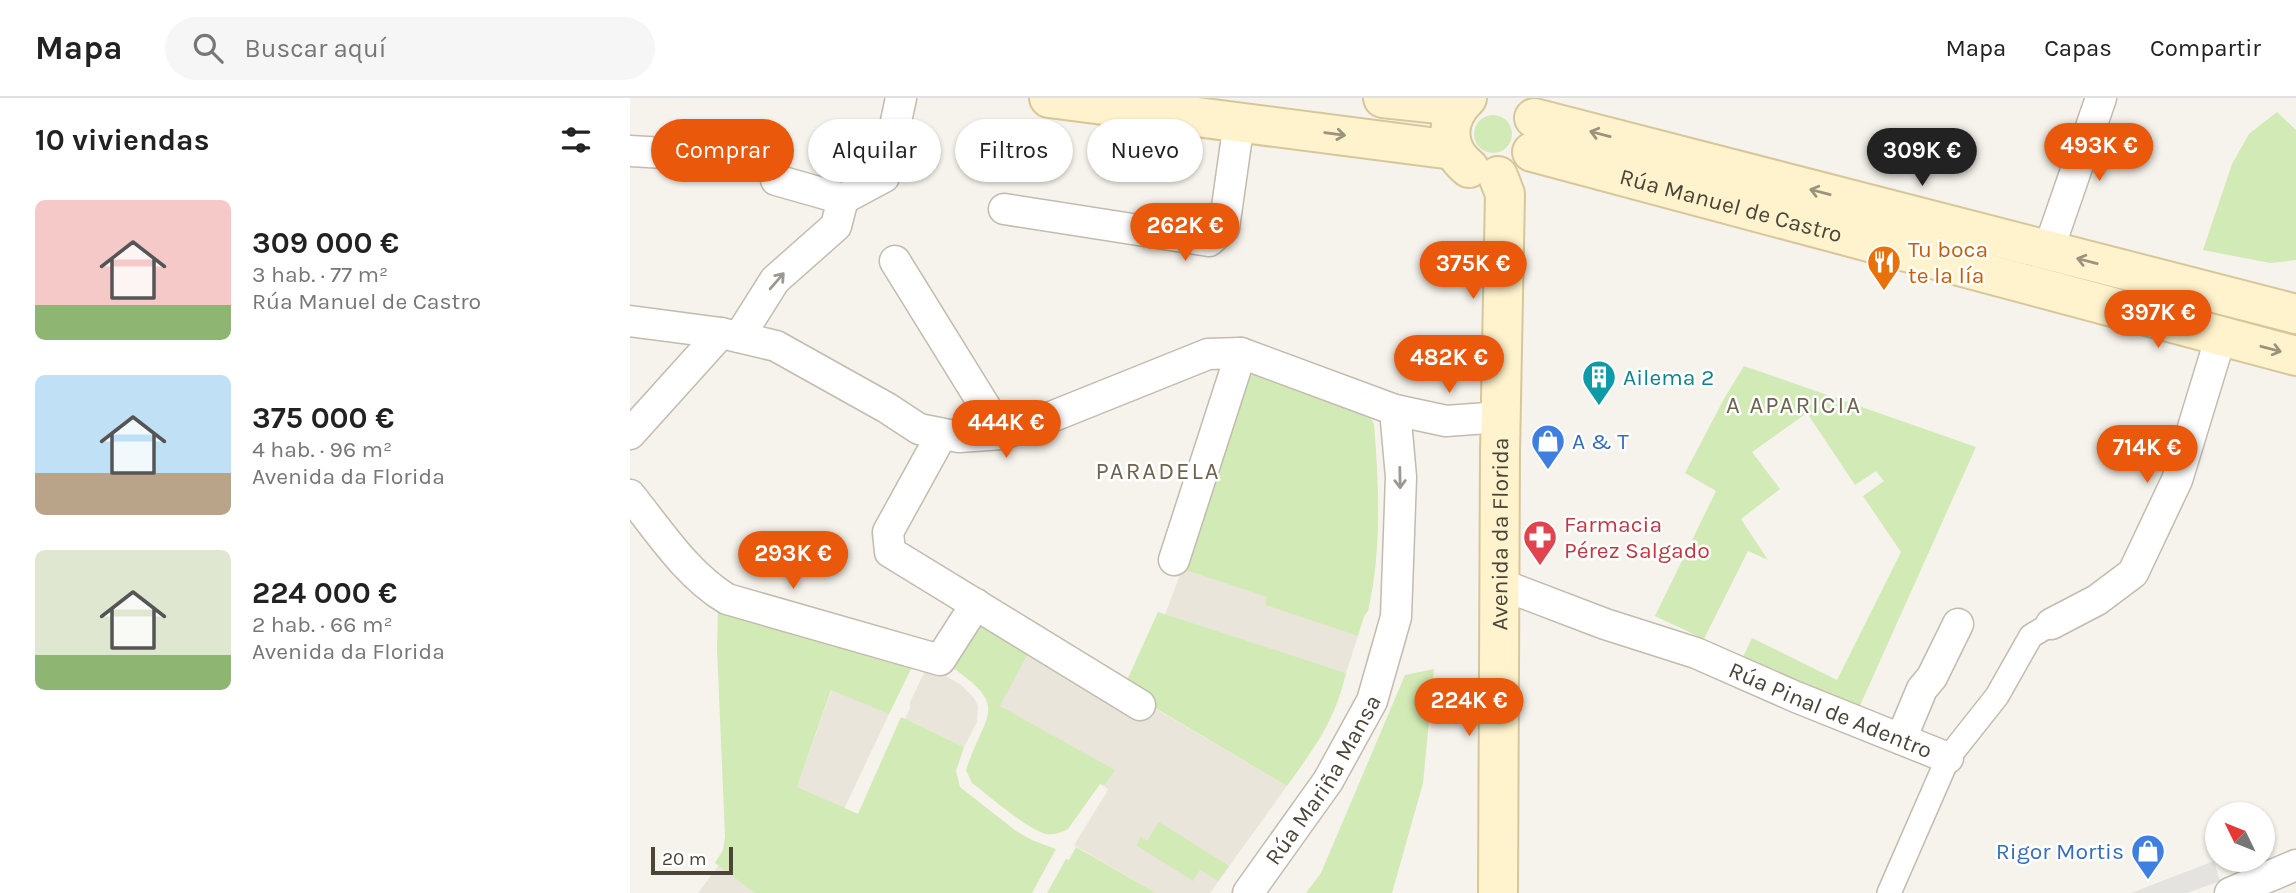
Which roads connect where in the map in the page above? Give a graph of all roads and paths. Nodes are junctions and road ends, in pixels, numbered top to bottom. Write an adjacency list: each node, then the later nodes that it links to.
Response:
1 (901, 98): 13 (street)
2 (1048, 98): 6 (main road)
3 (1383, 98): 5 (main road)
4 (2101, 98): 15 (street)
5 (1463, 102): 8 (main road)
6 (1239, 121): 8 (main road, one-way to 8); 14 (street)
7 (1528, 123): 11 (main road); 15 (main road, Rúa Manuel de Castro, one-way to 7); 20 (main road, Rúa Manuel de Castro)
8 (1453, 150): 11 (main road)
9 (630, 151): 10 (street)
10 (651, 152)
11 (1498, 176): 24 (main road, Avenida da Florida)
12 (783, 182): 13 (street)
13 (843, 199): 19 (street, one-way to 13)
14 (1004, 209)
15 (2048, 251): 17 (main road, Rúa Manuel de Castro, one-way to 15)
16 (895, 261): 27 (street)
17 (2296, 314)
18 (630, 321): 19 (street)
19 (730, 335): 25 (street); 26 (street)
20 (2221, 336): 22 (main road, Rúa Manuel de Castro, one-way to 22); 33 (street, Rúa Pinal de Adentro)
21 (1241, 353): 23 (street); 27 (street); 29 (street)
22 (2296, 356)
23 (1395, 410): 24 (street); 38 (street, Rúa Mariña Mansa, one-way to 38)
24 (1501, 417): 30 (main road, Avenida da Florida)
25 (942, 433): 27 (street); 31 (street)
26 (630, 434)
27 (1002, 435)
28 (633, 507): 31 (street)
29 (1174, 560)
30 (1500, 584): 35 (street, Rúa Pinal de Adentro); 39 (main road, Avenida da Florida)
31 (976, 604): 34 (street)
32 (1958, 624): 35 (street)
33 (2052, 624): 36 (street, Rúa Pinal de Adentro)
34 (1140, 705)
35 (1901, 739): 36 (street, Rúa Pinal de Adentro)
36 (1948, 758): 40 (street)
37 (2296, 865): 41 (street)
38 (1248, 893)
39 (1498, 893)
40 (1889, 893)
41 (2230, 893)

